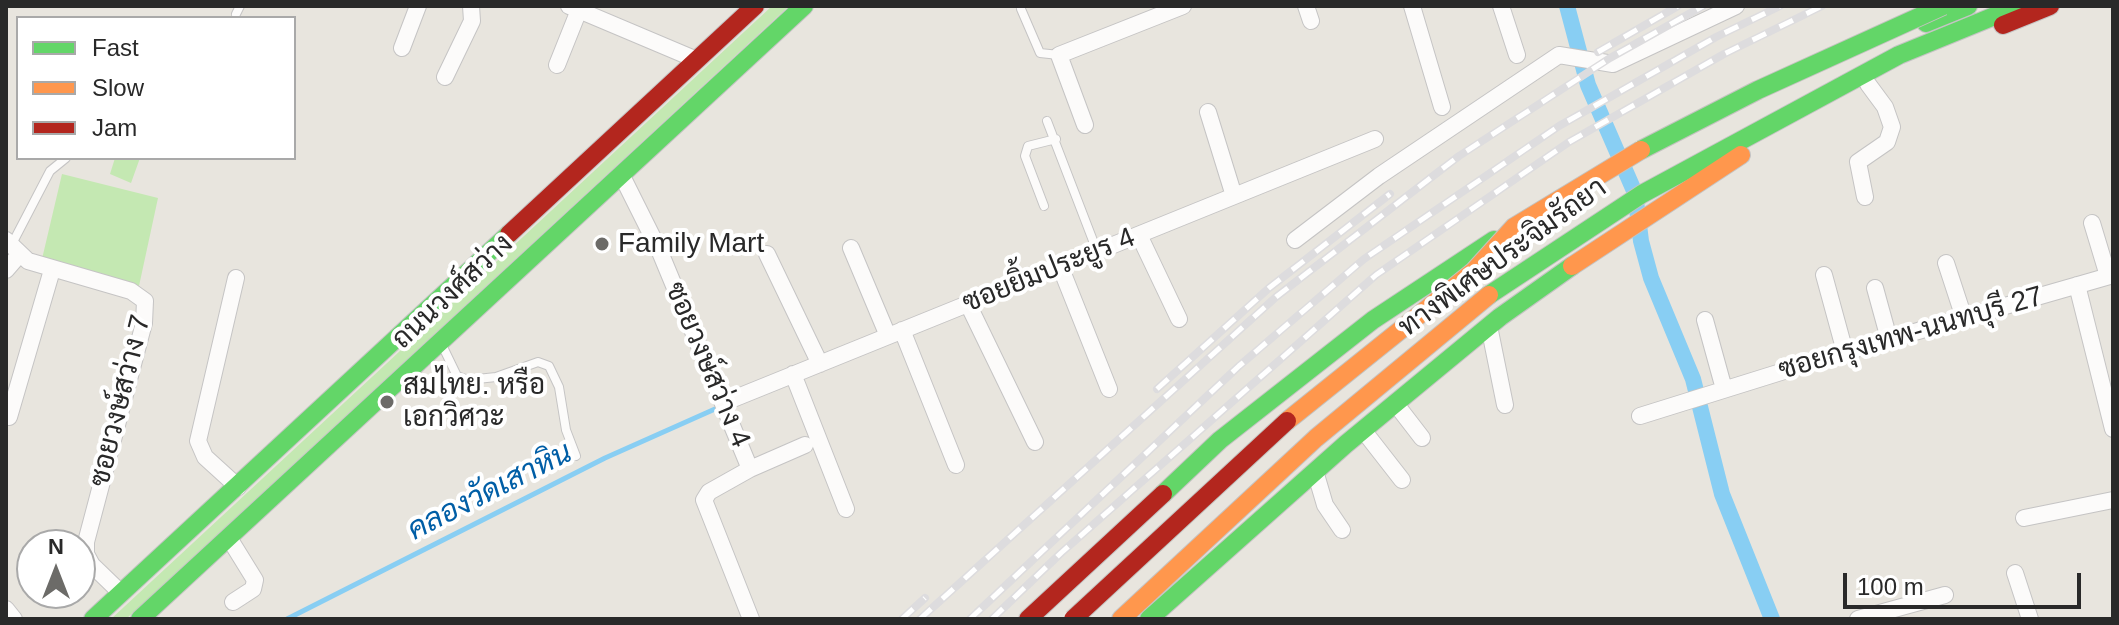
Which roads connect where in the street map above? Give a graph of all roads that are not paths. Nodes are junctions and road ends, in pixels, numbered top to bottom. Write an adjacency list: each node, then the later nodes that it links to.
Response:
1 (418, 6): 15 (street)
2 (471, 6): 20 (street)
3 (804, 6): 29 (main road, ถนนวงศ์สว่าง)
4 (1183, 6): 16 (street)
5 (1412, 6): 22 (street)
6 (1501, 6): 17 (street)
7 (1736, 6): 36 (street)
8 (1943, 6): 34 (main road, ทางพิเศษประจิมรัถยา, bridge)
9 (1968, 6): 95 (main road)
10 (2019, 6): 96 (main road, ทางพิเศษประจิมรัถยา)
11 (2050, 6): 21 (main road)
12 (751, 7): 18 (main road, ถนนวงศ์สว่าง)
13 (574, 8): 18 (street); 19 (street)
14 (1021, 9): 16 (lane)
15 (402, 48)
16 (1059, 55): 25 (street)
17 (1517, 55)
18 (697, 60): 78 (main road, ถนนวงศ์สว่าง)
19 (557, 65)
20 (445, 77)
21 (1868, 84): 31 (street); 54 (main road)
22 (1442, 107)
23 (1208, 112): 30 (street)
24 (1047, 121): 26 (lane)
25 (1085, 125)
26 (1056, 139): 32 (lane); 39 (lane)
27 (1375, 139): 30 (street, ซอยยิ้มประยูร 4)
28 (64, 160): 37 (lane)
29 (621, 174): 57 (main road, ถนนวงศ์สว่าง); 63 (street, ซอยวงษ์สว่าง 4)
30 (1234, 196): 35 (street, ซอยยิ้มประยูร 4)
31 (1865, 197)
32 (1044, 206)
33 (2092, 223): 46 (street)
34 (1514, 227): 93 (main road, bridge); 94 (main road, ทางพิเศษประจิมรัถยา, bridge)
35 (1139, 235): 39 (street, ซอยยิ้มประยูร 4); 52 (street)
36 (1295, 240)
37 (12, 246): 43 (street); 44 (street, ซอยวงษ์สว่าง 7)
38 (851, 248): 55 (street)
39 (1097, 252): 42 (street, ซอยยิ้มประยูร 4)
40 (767, 254): 59 (street)
41 (1946, 263): 51 (street)
42 (1060, 266): 50 (street, ซอยยิ้มประยูร 4); 61 (street)
43 (6, 270)
44 (52, 270): 67 (street); 85 (street, ซอยวงษ์สว่าง 7)
45 (1824, 275): 58 (street)
46 (2111, 276): 48 (street, ซอยกรุงเทพ-นนทบุรี 27)
47 (236, 278): 78 (street)
48 (2077, 285): 51 (street, ซอยกรุงเทพ-นนทบุรี 27); 68 (street)
49 (1875, 288): 56 (street)
50 (968, 304): 55 (street, ซอยยิ้มประยูร 4); 71 (street)
51 (1964, 318): 56 (street, ซอยกรุงเทพ-นนทบุรี 27)
52 (1179, 319)
53 (1705, 320): 62 (street)
54 (1489, 326): 64 (main road); 65 (street)
55 (895, 333): 59 (street, ซอยยิ้มประยูร 4); 74 (street)
56 (1889, 339): 58 (street, ซอยกรุงเทพ-นนทบุรี 27)
57 (441, 342): 73 (lane); 83 (main road, ถนนวงศ์สว่าง)
58 (1845, 352): 62 (street, ซอยกรุงเทพ-นนทบุรี 27)
59 (820, 364): 60 (street, ซอยยิ้มประยูร 4)
60 (793, 374): 63 (street, ซอยยิ้มประยูร 4); 80 (street)
61 (1109, 389)
62 (1716, 391): 66 (street, ซอยกรุงเทพ-นนทบุรี 27)
63 (723, 403): 75 (street, ซอยวงษ์สว่าง 4)
64 (1395, 403): 69 (main road); 70 (street)
65 (1505, 405)
66 (1640, 416)
67 (9, 417)
68 (2113, 429)
69 (1363, 430): 76 (main road); 77 (street)
70 (1422, 438)
71 (1035, 442)
72 (805, 445): 75 (street, ซอยวงษ์สว่าง 4)
73 (576, 456)
74 (956, 465)
75 (750, 469): 92 (street, ซอยวงษ์สว่าง 4)
76 (1315, 471): 82 (street); 97 (main road)
77 (1402, 480)
78 (238, 487): 85 (main road, ถนนวงศ์สว่าง)
79 (2113, 500): 81 (street)
80 (846, 509)
81 (2024, 518)
82 (1342, 530)
83 (229, 538): 87 (street); 91 (main road, ถนนวงศ์สว่าง)
84 (2015, 573): 99 (street)
85 (121, 593): 90 (main road, ถนนวงศ์สว่าง)
86 (1945, 595): 98 (street)
87 (233, 602)
88 (6, 609): 89 (street)
89 (14, 619)
90 (93, 619)
91 (140, 619)
92 (751, 619)
93 (1028, 619)
94 (1073, 619)
95 (1091, 619)
96 (1121, 619)
97 (1149, 619)
98 (1858, 619)
99 (2030, 619)

